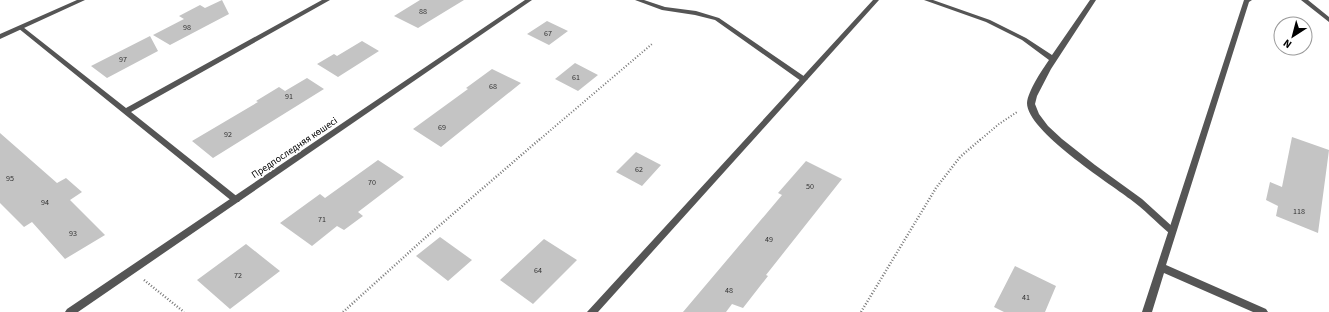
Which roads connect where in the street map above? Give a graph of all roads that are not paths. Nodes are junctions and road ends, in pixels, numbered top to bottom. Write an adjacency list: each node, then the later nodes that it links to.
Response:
1 (82, 0): 11 (street)
2 (327, 0): 15 (street)
3 (530, 0): 16 (street, Предпоследняя көшесі)
4 (638, 0): 14 (street)
5 (876, 0): 14 (street)
6 (927, 0): 13 (street)
7 (1094, 0): 13 (street)
8 (1249, 0): 17 (street)
9 (1304, 0): 10 (street)
10 (1329, 20)
11 (21, 28): 12 (street); 15 (street)
12 (0, 37)
13 (1054, 60): 17 (street)
14 (804, 79): 20 (street)
15 (126, 111): 16 (street)
16 (236, 200): 19 (street, Предпоследняя көшесі)
17 (1172, 231): 18 (street)
18 (1161, 266): 21 (street); 22 (street)
19 (70, 312)
20 (592, 312)
21 (1147, 312)
22 (1263, 312)

